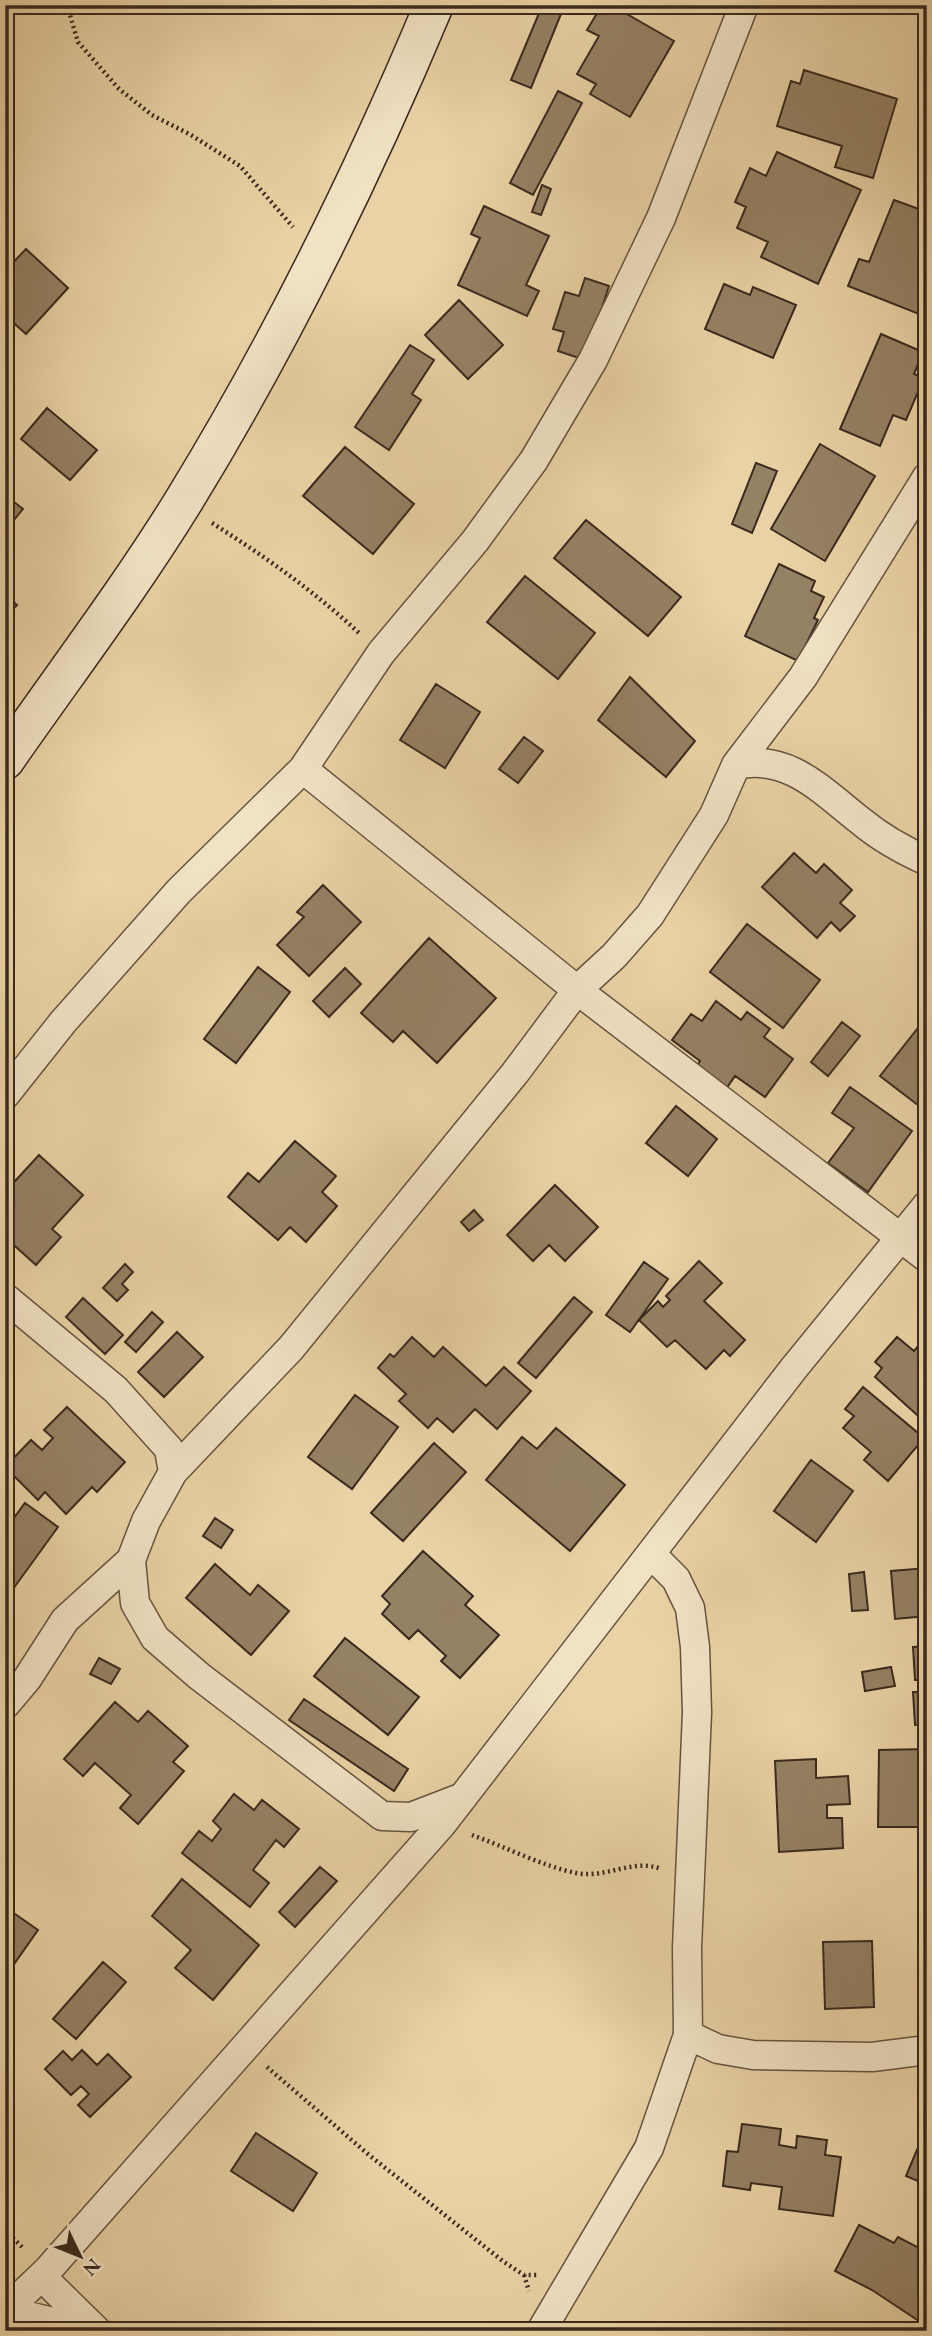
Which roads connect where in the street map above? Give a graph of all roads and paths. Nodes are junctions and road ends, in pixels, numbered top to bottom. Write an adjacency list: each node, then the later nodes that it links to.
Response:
1 (67, 5): 4 (path)
2 (434, 5): 4 (main road)
3 (744, 5): 7 (street)
4 (319, 257): 6 (main road)
5 (927, 477): 9 (street)
6 (182, 503): 7 (path); 8 (main road)
7 (382, 653): 10 (street)
8 (5, 760)
9 (736, 765): 11 (street); 12 (street)
10 (303, 769): 12 (street); 13 (street)
11 (927, 861)
12 (578, 990): 15 (street); 18 (street)
13 (5, 1096)
14 (927, 1205): 15 (street)
15 (901, 1237): 16 (street); 19 (street)
16 (927, 1258)
17 (8, 1300): 18 (street)
18 (173, 1472): 20 (street)
19 (652, 1555): 22 (street); 24 (street)
20 (131, 1560): 21 (street); 22 (street)
21 (5, 1705)
22 (463, 1797): 23 (street)
23 (442, 1824): 24 (path); 26 (street)
24 (690, 1880): 25 (street)
25 (688, 2035): 27 (street); 28 (street)
26 (245, 2048): 28 (path); 29 (street)
27 (927, 2050)
28 (577, 2267): 32 (street)
29 (42, 2277): 30 (street); 31 (street)
30 (6, 2311): 31 (street)
31 (95, 2331)
32 (541, 2331)

